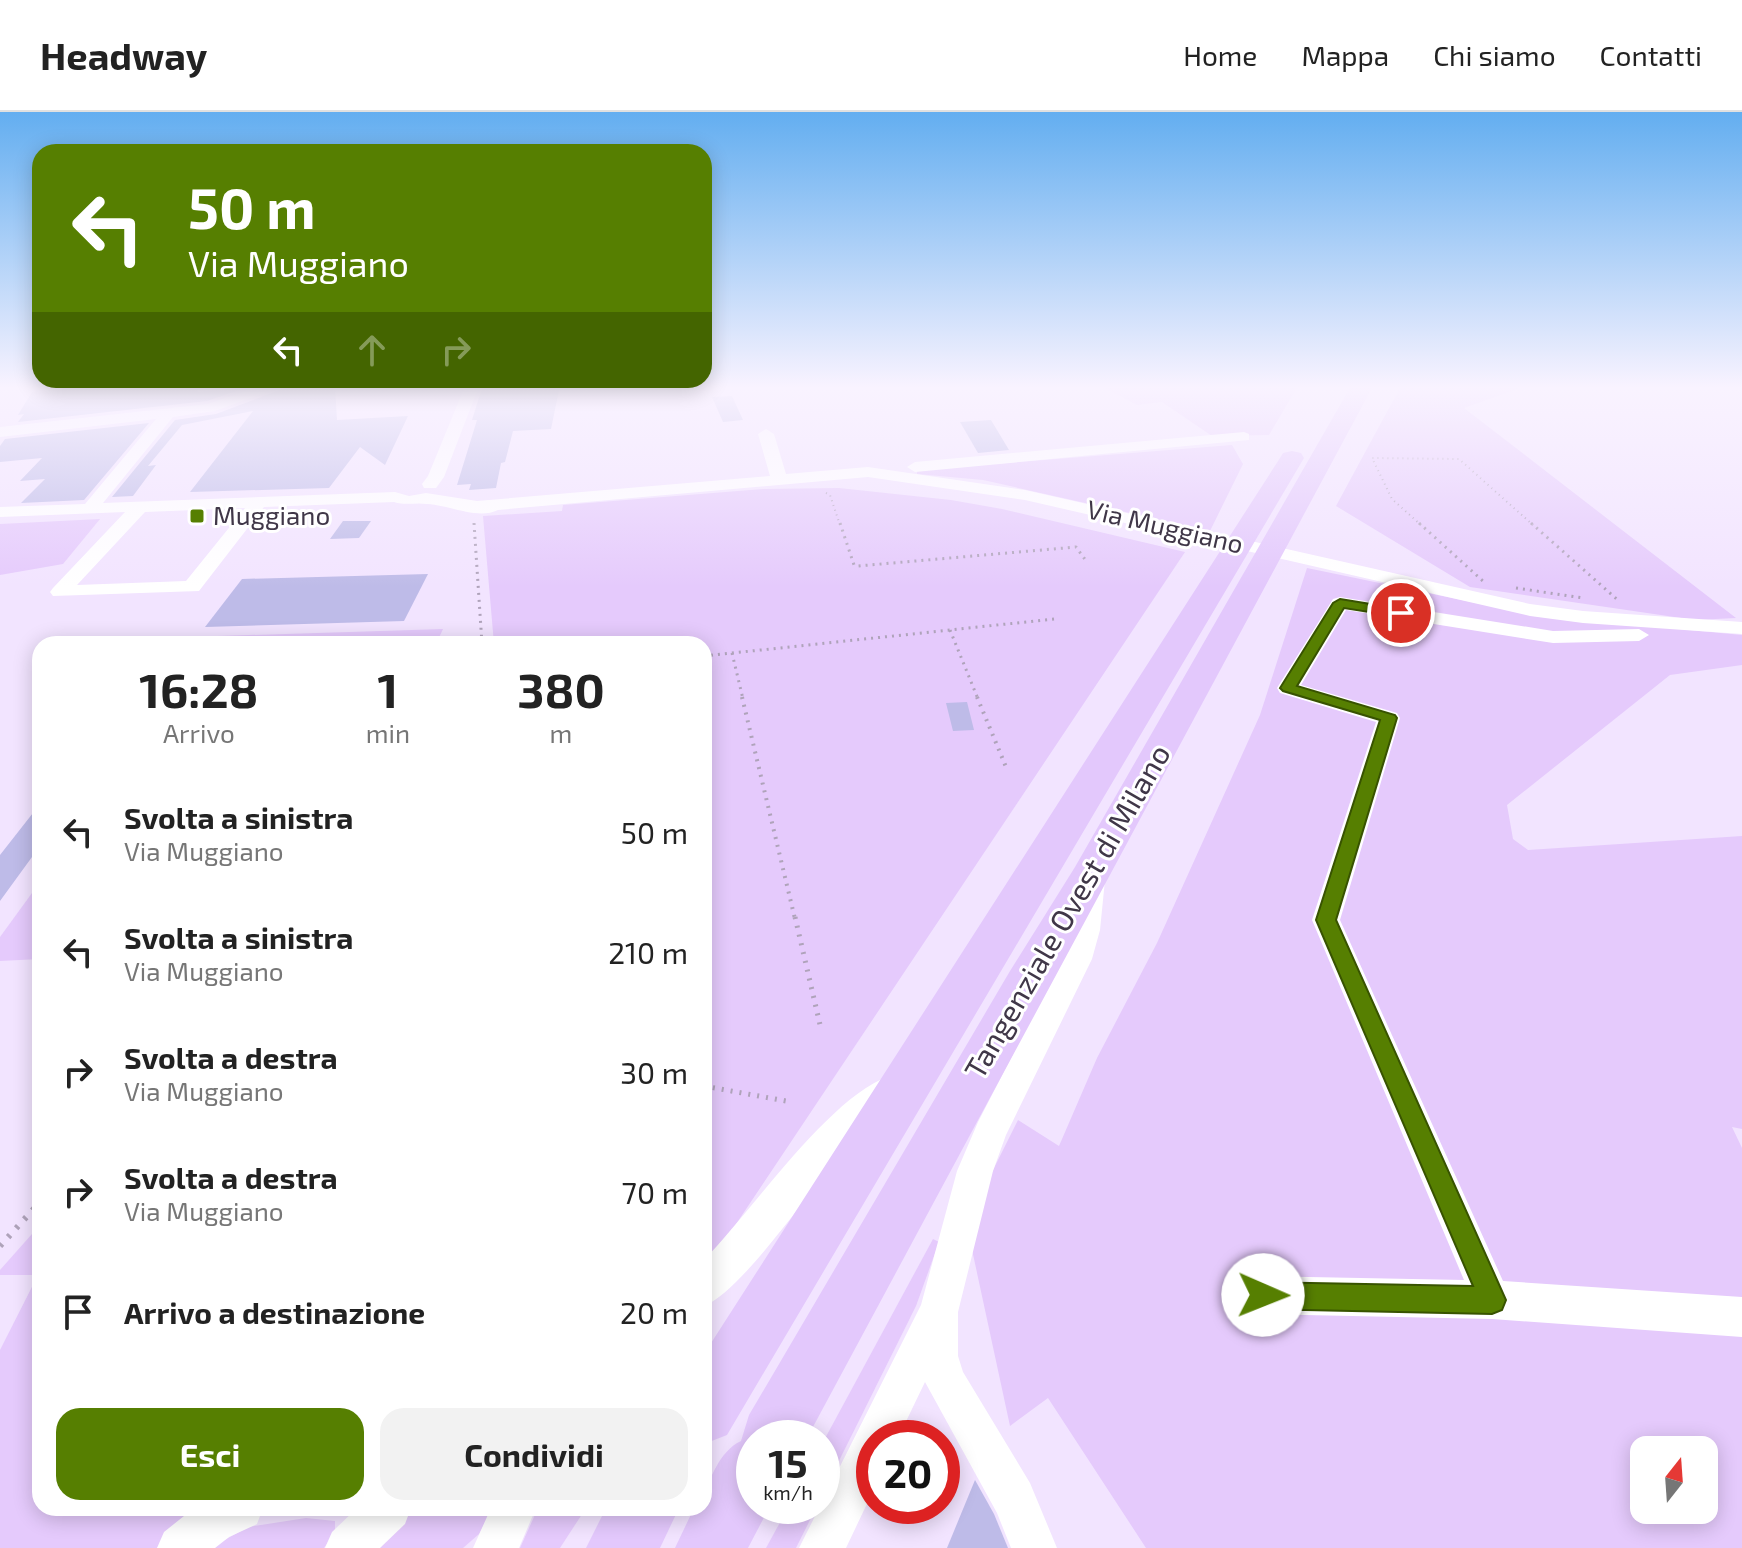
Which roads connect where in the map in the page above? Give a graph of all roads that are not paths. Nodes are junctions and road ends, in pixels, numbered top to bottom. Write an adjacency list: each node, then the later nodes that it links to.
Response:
1 (135, 453): 12 (street)
2 (445, 453): 9 (street)
3 (771, 453): 8 (street)
4 (1072, 453): 7 (street)
5 (1295, 453): 17 (highway, Tangenziale Ovest di Milano)
6 (1325, 453): 16 (highway, Tangenziale Ovest di Milano)
7 (868, 472): 8 (street, Via Muggiano); 14 (street, Via Muggiano)
8 (779, 479): 9 (street, Via Muggiano)
9 (428, 491): 10 (street, Via Muggiano)
10 (259, 502): 11 (street, Via Muggiano); 11 (street)
11 (142, 505): 12 (street, Via Muggiano)
12 (91, 507): 13 (street, Via Muggiano)
13 (0, 512)
14 (1681, 624): 15 (street, Via Muggiano); 20 (street, Via Muggiano)
15 (1742, 628)
16 (1091, 876): 21 (street); 24 (highway, Tangenziale Ovest di Milano)
17 (912, 1074): 18 (street); 23 (highway, Tangenziale Ovest di Milano)
18 (712, 1279)
19 (1263, 1295): 20 (street)
20 (1492, 1300): 22 (street)
21 (939, 1312): 25 (street); 38 (street)
22 (1742, 1317)
23 (712, 1399)
24 (782, 1420)
25 (885, 1420)
26 (856, 1479): 37 (street)
27 (736, 1501): 36 (highway)
28 (224, 1516): 32 (street)
29 (381, 1516): 33 (street)
30 (510, 1516): 34 (street)
31 (640, 1516): 35 (highway)
32 (180, 1548)
33 (348, 1548)
34 (496, 1548)
35 (621, 1548)
36 (710, 1548)
37 (822, 1548)
38 (1034, 1548)

